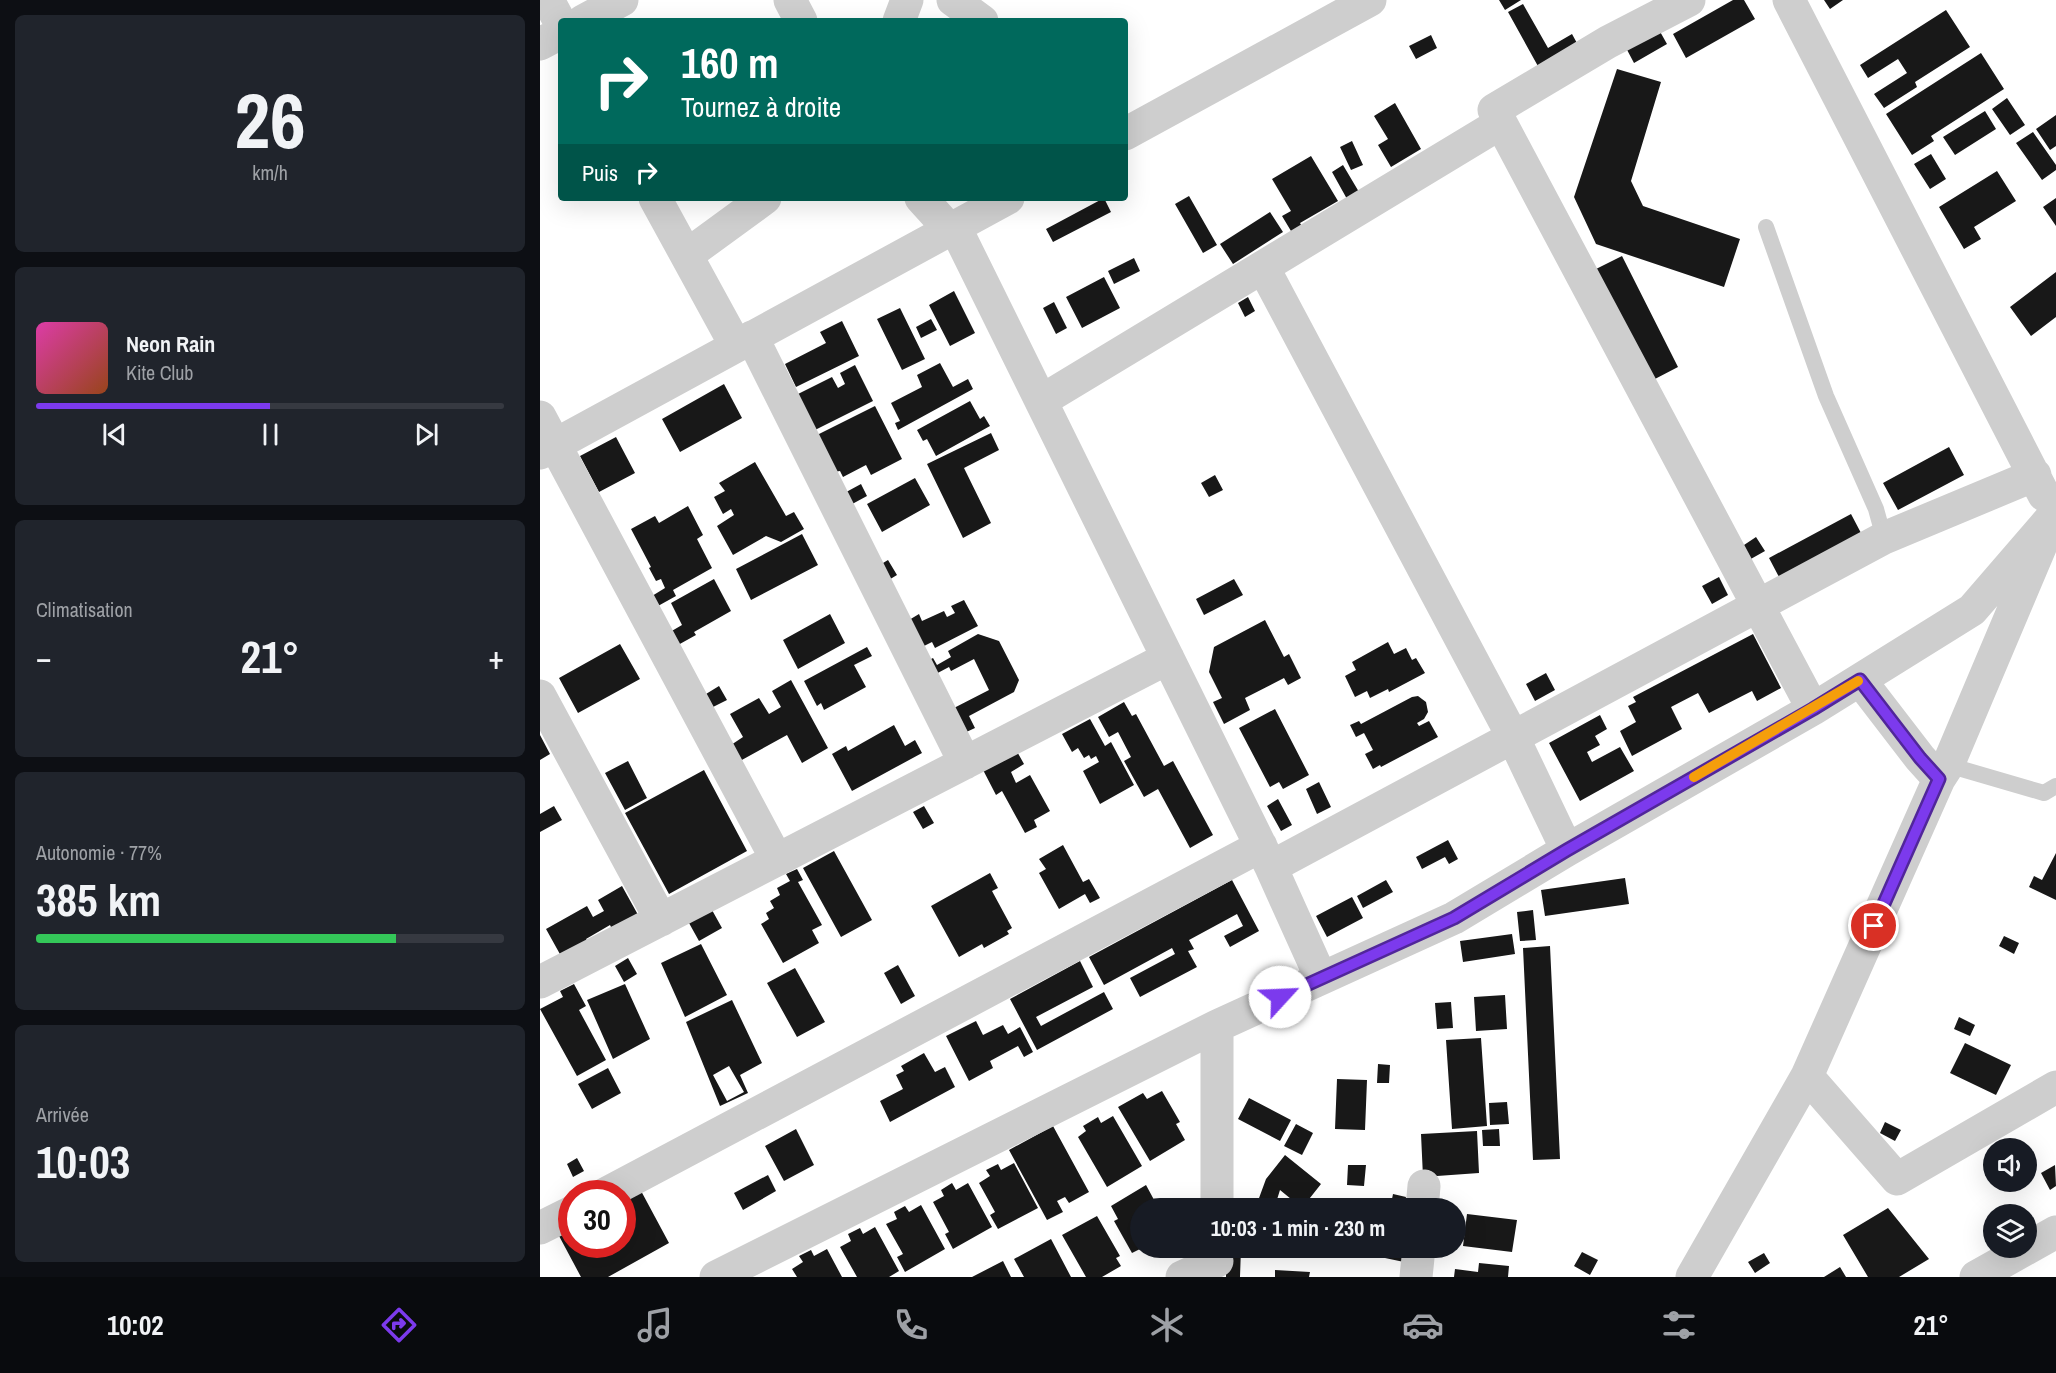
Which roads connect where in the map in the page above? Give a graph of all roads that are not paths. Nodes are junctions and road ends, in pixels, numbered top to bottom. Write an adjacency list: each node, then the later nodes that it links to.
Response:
1 (548, 0): 9 (street)
2 (622, 0): 10 (street)
3 (790, 0): 11 (street)
4 (907, 0): 12 (street)
5 (953, 0): 13 (street)
6 (1689, 0): 16 (street)
7 (1788, 0): 29 (street)
8 (1349, 4): 17 (street)
9 (558, 18)
10 (589, 18)
11 (799, 18)
12 (900, 18)
13 (978, 18)
14 (558, 35): 15 (street)
15 (540, 44)
16 (1502, 123): 25 (street); 32 (street)
17 (1128, 129)
18 (658, 201): 24 (street)
19 (761, 201): 24 (street)
20 (924, 201): 23 (street)
21 (1002, 201): 23 (street)
22 (1766, 227): 31 (lane)
23 (952, 228): 26 (street); 27 (street)
24 (687, 255): 26 (street)
25 (1263, 267): 27 (street); 37 (street)
26 (744, 342): 28 (street); 38 (street)
27 (1041, 402): 33 (street)
28 (545, 439): 43 (street)
29 (2035, 475): 30 (street); 31 (street)
30 (2055, 514): 34 (street); 39 (street)
31 (1884, 538): 32 (street)
32 (1758, 606): 36 (street); 37 (street)
33 (1168, 658): 38 (street); 42 (street)
34 (1860, 680): 36 (street); 39 (street)
35 (540, 696): 44 (street)
36 (1813, 709): 41 (street)
37 (1513, 737): 41 (street); 42 (street)
38 (965, 763): 43 (street)
39 (1943, 772): 40 (lane); 48 (street)
40 (2056, 786)
41 (1567, 850): 45 (street)
42 (1266, 856): 45 (street); 50 (street)
43 (777, 860): 44 (street)
44 (662, 920): 46 (street)
45 (1322, 978): 47 (street)
46 (540, 982)
47 (1217, 1026): 51 (street); 58 (street)
48 (1807, 1076): 49 (street); 61 (street)
49 (2056, 1087)
50 (632, 1180)
51 (1217, 1198)
52 (558, 1219): 53 (street)
53 (540, 1228)
54 (2056, 1232): 57 (street)
55 (1418, 1258): 60 (street)
56 (1217, 1262): 59 (street)
57 (2009, 1269): 62 (street)
58 (716, 1277)
59 (1182, 1277)
60 (1416, 1277)
61 (1692, 1277)
62 (1976, 1277)

